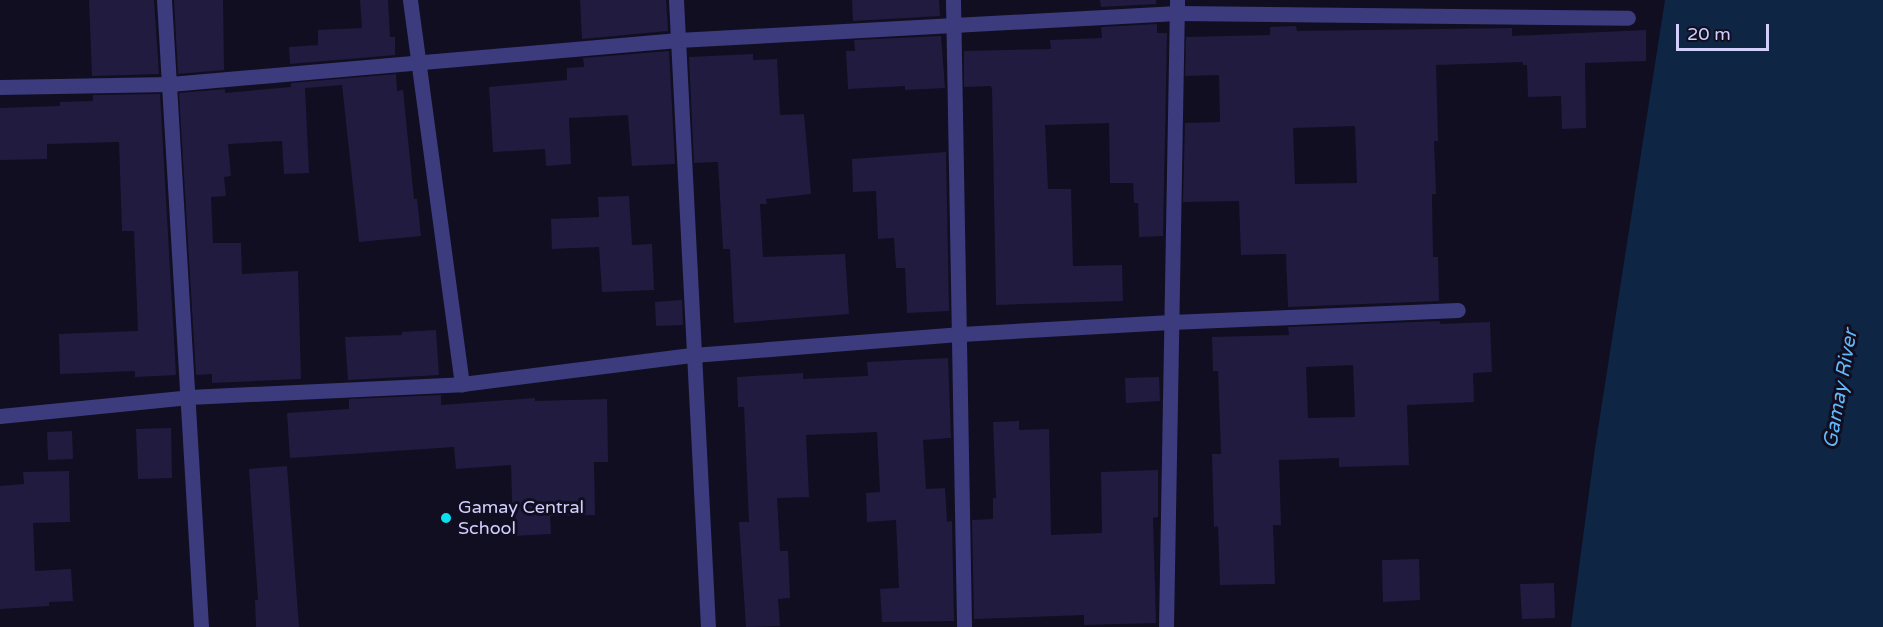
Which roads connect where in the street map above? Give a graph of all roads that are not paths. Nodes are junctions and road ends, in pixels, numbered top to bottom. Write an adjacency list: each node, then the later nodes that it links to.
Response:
1 (164, 0): 10 (street)
2 (410, 0): 9 (street)
3 (676, 0): 8 (street)
4 (954, 0): 7 (street)
5 (1177, 7): 6 (street); 7 (street); 13 (street)
6 (1628, 18)
7 (954, 26): 8 (street); 14 (street)
8 (678, 40): 9 (street); 15 (street)
9 (417, 63): 10 (street); 16 (street)
10 (170, 84): 11 (street); 17 (street)
11 (0, 87)
12 (1458, 310): 13 (street)
13 (1171, 322): 14 (street); 22 (street)
14 (961, 334): 15 (street); 21 (street)
15 (693, 356): 16 (street); 20 (street)
16 (462, 384): 17 (street)
17 (189, 397): 18 (street); 19 (street)
18 (0, 416)
19 (201, 627)
20 (708, 627)
21 (964, 627)
22 (1166, 627)

